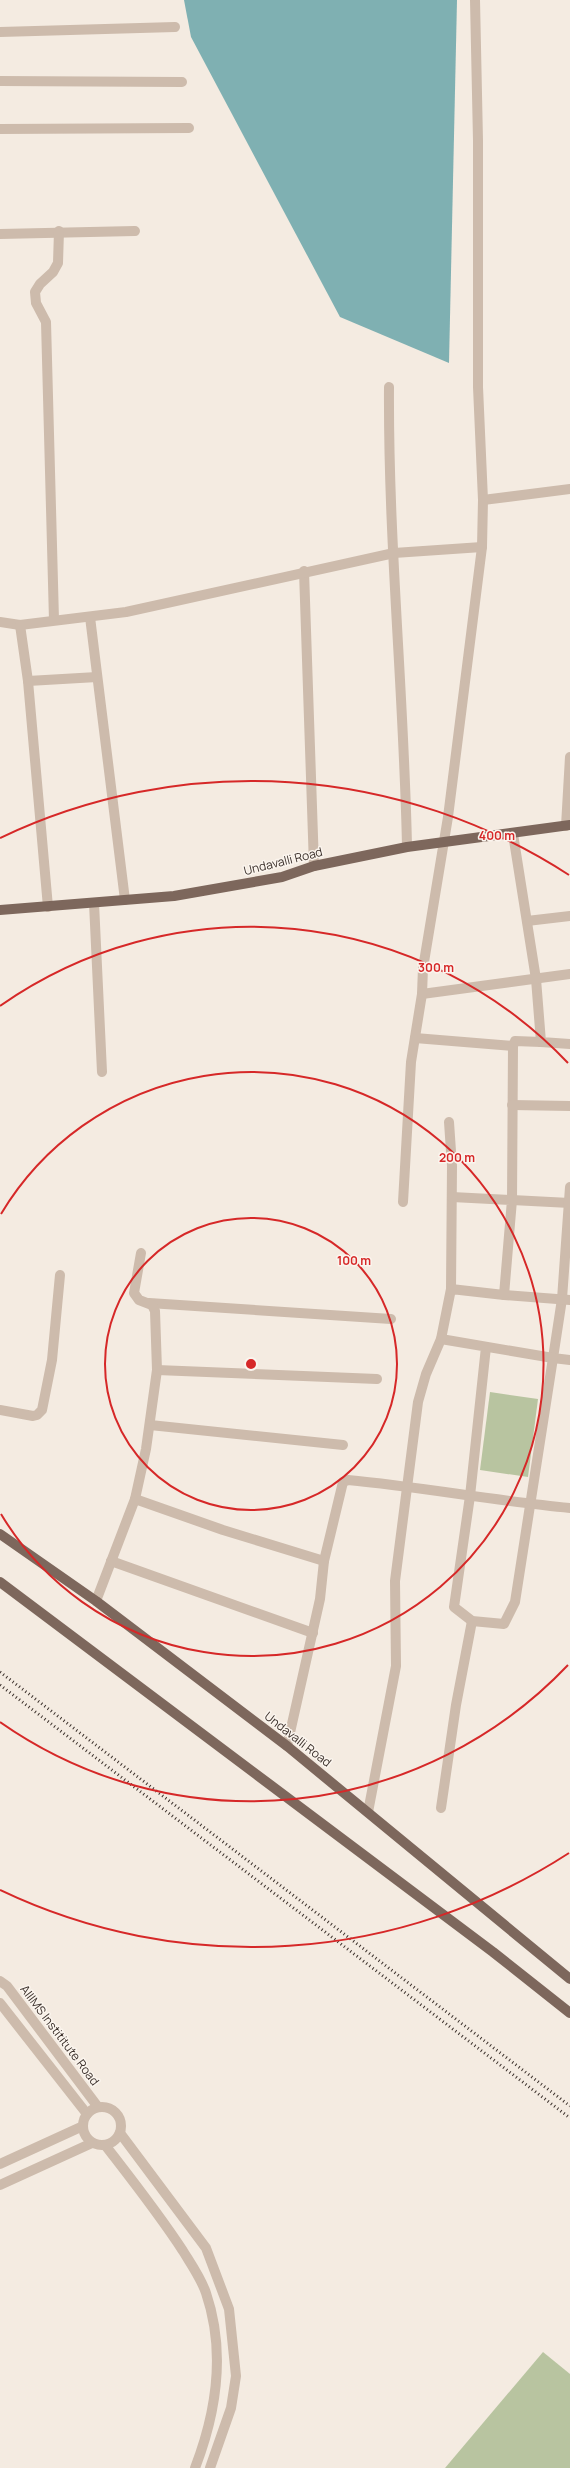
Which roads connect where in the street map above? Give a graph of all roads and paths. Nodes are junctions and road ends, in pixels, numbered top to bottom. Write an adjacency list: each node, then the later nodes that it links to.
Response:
1 (475, 0): 13 (street)
2 (175, 27): 3 (street)
3 (0, 32)
4 (0, 81): 5 (street)
5 (182, 82)
6 (189, 128): 7 (street)
7 (0, 129)
8 (59, 231): 9 (street); 10 (street); 18 (street)
9 (135, 231)
10 (0, 234)
11 (389, 387): 15 (street)
12 (570, 489): 13 (street)
13 (483, 500): 14 (street)
14 (482, 548): 15 (street); 26 (street)
15 (394, 553): 16 (street); 27 (street)
16 (304, 571): 17 (street); 28 (street)
17 (90, 617): 18 (street); 21 (street)
18 (54, 620): 20 (street)
19 (0, 622): 20 (street)
20 (20, 625): 22 (street)
21 (97, 677): 22 (street); 29 (street)
22 (28, 681): 31 (street)
23 (570, 757): 24 (street)
24 (568, 825): 25 (main road, Undavalli Road)
25 (513, 834): 26 (main road, Undavalli Road); 34 (street)
26 (443, 842): 27 (main road, Undavalli Road); 37 (street)
27 (407, 847): 28 (main road, Undavalli Road)
28 (314, 866): 29 (main road, Undavalli Road)
29 (125, 900): 30 (main road, Undavalli Road)
30 (94, 903): 31 (main road, Undavalli Road); 42 (street)
31 (48, 907): 32 (main road, Undavalli Road)
32 (0, 910)
33 (570, 916): 34 (street)
34 (528, 921): 36 (street)
35 (570, 974): 36 (street)
36 (536, 979): 37 (street); 39 (street)
37 (422, 994): 38 (street)
38 (415, 1038): 41 (street); 49 (street)
39 (541, 1042): 40 (street); 41 (street)
40 (570, 1044)
41 (513, 1046): 43 (street)
42 (102, 1072)
43 (512, 1105): 44 (street); 48 (street)
44 (570, 1106)
45 (449, 1122): 47 (street)
46 (570, 1187): 50 (street)
47 (452, 1197): 48 (street); 53 (street)
48 (512, 1200): 50 (street); 54 (street)
49 (403, 1202)
50 (570, 1203): 55 (street)
51 (141, 1252): 56 (street)
52 (60, 1275): 64 (street)
53 (452, 1289): 54 (street); 58 (street)
54 (504, 1295): 55 (street)
55 (566, 1299): 60 (street)
56 (150, 1303): 57 (street); 62 (street)
57 (391, 1319)
58 (441, 1339): 59 (street); 67 (street)
59 (486, 1347): 60 (street); 68 (street)
60 (553, 1358): 61 (street); 70 (street)
61 (570, 1360)
62 (157, 1370): 63 (street); 65 (street)
63 (377, 1379)
64 (0, 1410)
65 (150, 1425): 66 (street); 69 (street)
66 (343, 1445)
67 (407, 1485): 68 (street); 74 (street); 81 (street)
68 (470, 1496): 70 (street); 77 (street)
69 (134, 1499): 73 (street); 74 (street)
70 (529, 1504): 71 (street); 77 (street)
71 (570, 1508)
72 (0, 1534): 76 (main road, Undavalli Road)
73 (111, 1561): 76 (street); 78 (street)
74 (324, 1561): 78 (street)
75 (0, 1582): 85 (main road)
76 (96, 1602): 79 (main road, Undavalli Road)
77 (472, 1622): 80 (street)
78 (313, 1633): 79 (street)
79 (287, 1746): 81 (main road, Undavalli Road)
80 (441, 1808)
81 (368, 1812): 82 (main road, Undavalli Road)
82 (570, 1979)
83 (0, 1981): 86 (street, AIIIMS Instititute Road)
84 (0, 2002): 87 (street)
85 (570, 2012)
86 (98, 2107): 87 (street); 89 (street)
87 (87, 2114): 88 (street)
88 (83, 2126): 90 (street); 92 (street)
89 (120, 2134): 91 (street); 95 (street)
90 (92, 2143): 91 (street); 93 (street)
91 (105, 2145): 94 (street)
92 (0, 2164)
93 (0, 2185)
94 (195, 2468)
95 (210, 2468)

